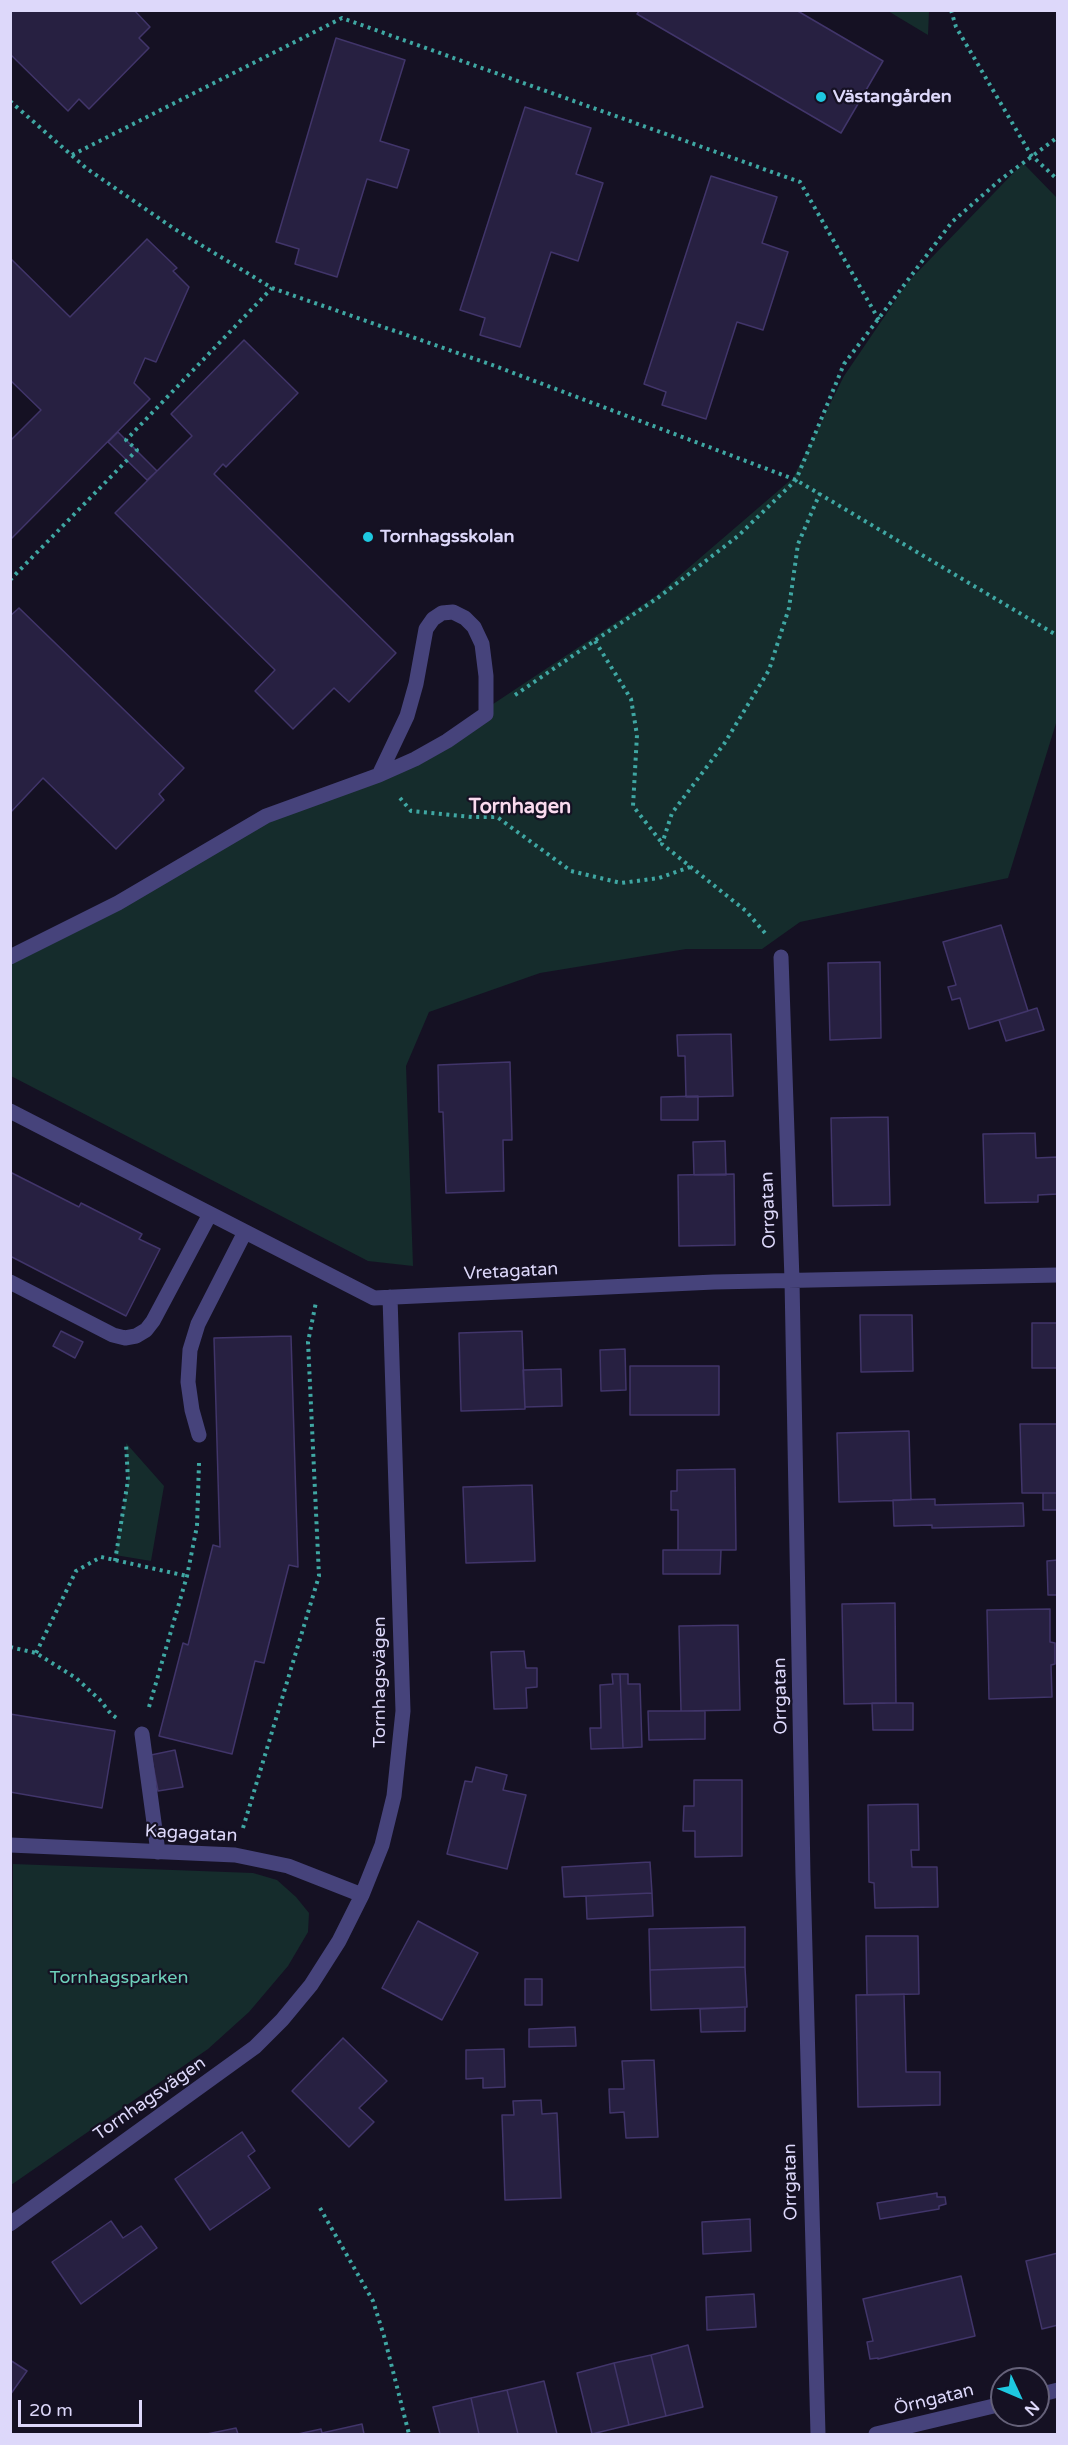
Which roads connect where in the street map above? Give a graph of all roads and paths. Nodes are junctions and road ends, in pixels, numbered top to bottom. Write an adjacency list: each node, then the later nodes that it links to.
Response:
1 (951, 10): 5 (path)
2 (10, 101): 4 (path)
3 (1058, 137): 5 (path)
4 (72, 155): 7 (path); 8 (path)
5 (1031, 155): 6 (path); 8 (path)
6 (1058, 180)
7 (272, 288): 9 (path); 11 (path)
8 (879, 320): 9 (path)
9 (796, 480): 10 (path); 13 (path)
10 (820, 493): 12 (path); 16 (path)
11 (10, 580)
12 (1058, 636)
13 (595, 641): 14 (path); 16 (path)
14 (486, 714): 15 (street); 15 (street)
15 (379, 775): 17 (path); 18 (street)
16 (662, 844): 17 (path)
17 (690, 867): 19 (path)
18 (10, 957)
19 (781, 957): 25 (street, Orrgatan)
20 (10, 1111): 21 (street, Vretagatan)
21 (210, 1214): 22 (street, Vretagatan); 26 (street)
22 (245, 1232): 23 (street, Vretagatan); 28 (street)
23 (322, 1272): 27 (street, Vretagatan); 39 (path)
24 (1058, 1275): 25 (street, Vretagatan)
25 (792, 1280): 27 (street, Vretagatan); 45 (street, Orrgatan)
26 (10, 1282)
27 (390, 1297): 40 (street, Tornhagsvägen)
28 (199, 1435)
29 (126, 1443): 31 (path)
30 (199, 1454): 32 (path)
31 (115, 1561): 32 (path); 34 (path)
32 (187, 1576): 36 (path)
33 (10, 1647): 34 (path)
34 (36, 1653): 35 (path)
35 (111, 1714)
36 (142, 1734): 38 (street)
37 (10, 1845): 38 (street, Kagagatan)
38 (158, 1852): 39 (street, Kagagatan)
39 (235, 1855): 40 (street, Kagagatan)
40 (362, 1895): 42 (street, Tornhagsvägen)
41 (320, 2208): 44 (path)
42 (10, 2224)
43 (990, 2407): 46 (street, Örngatan)
44 (409, 2434)
45 (818, 2434)
46 (876, 2434)

